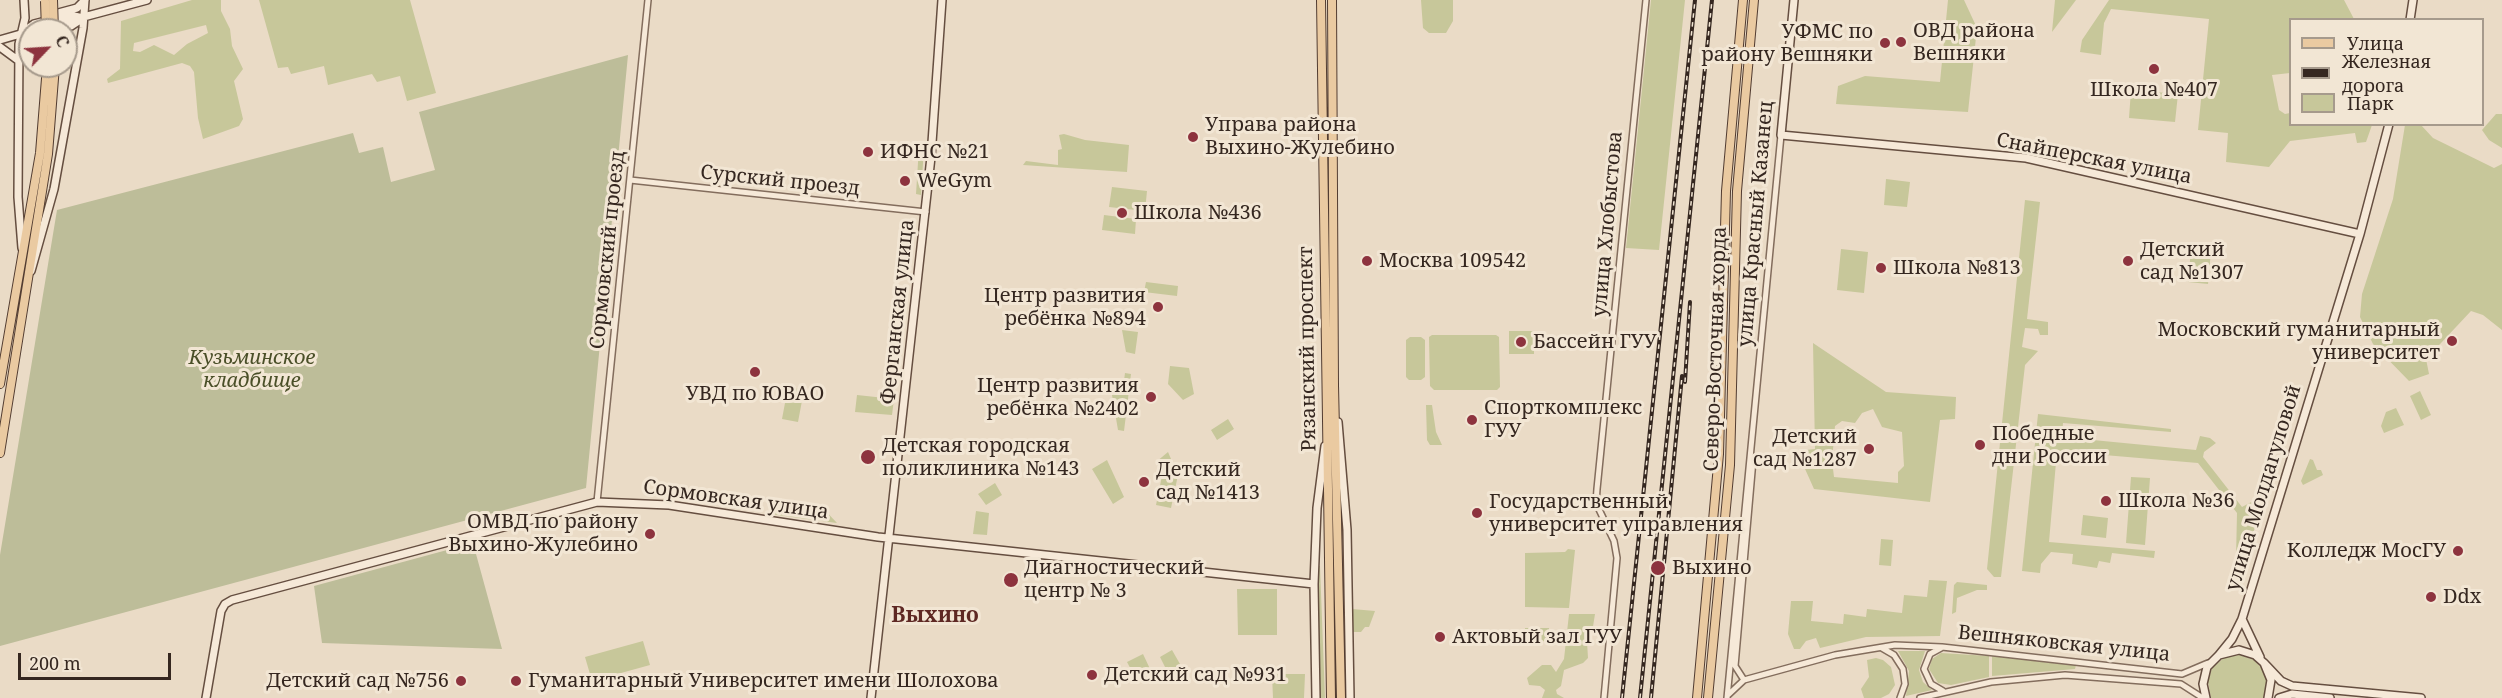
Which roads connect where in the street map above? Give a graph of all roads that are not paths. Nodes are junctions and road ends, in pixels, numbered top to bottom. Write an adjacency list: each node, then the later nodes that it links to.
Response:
1 (24, 0): 15 (street)
2 (48, 0): 17 (main road, bridge); 18 (main road, bridge)
3 (85, 0): 14 (street); 16 (street)
4 (147, 0): 14 (street)
5 (648, 0): 32 (street, Сормовский проезд)
6 (942, 0): 33 (street, Ферганская улица)
7 (1321, 0): 39 (main road, Рязанский проспект)
8 (1332, 0): 38 (main road, Рязанский проспект)
9 (1646, 0): 59 (street, улица Хлобыстова)
10 (1743, 0): 60 (main road, Северо-Восточная хорда)
11 (1754, 0): 61 (main road, Северо-Восточная хорда)
12 (1794, 0): 31 (street, улица Красный Казанец)
13 (2413, 0): 20 (street)
14 (84, 17): 19 (street); 21 (street); 22 (street); 36 (street)
15 (25, 18)
16 (43, 18)
17 (47, 18)
18 (53, 18)
19 (57, 18)
20 (2410, 18)
21 (78, 19)
22 (78, 21)
23 (18, 35): 24 (street)
24 (0, 40)
25 (0, 47): 26 (street)
26 (18, 60)
27 (19, 78): 35 (street)
28 (46, 78): 35 (main road)
29 (54, 78): 36 (main road)
30 (2388, 126): 34 (street, улица Молдагуловой)
31 (1781, 135): 34 (street, Снайперская улица); 40 (street, улица Красный Казанец)
32 (630, 180): 33 (street, Сурский проезд); 42 (street, Сормовский проезд)
33 (926, 212): 43 (street, Ферганская улица)
34 (2360, 234): 45 (street, улица Молдагуловой)
35 (22, 252): 37 (main road)
36 (28, 279): 41 (main road)
37 (0, 384)
38 (1335, 385): 57 (main road, Рязанский проспект); 58 (street)
39 (1326, 432): 44 (street); 56 (main road, Рязанский проспект)
40 (1751, 451): 50 (street, улица Красный Казанец); 52 (street, улица Красный Казанец)
41 (0, 453)
42 (597, 502): 43 (street, Сормовская улица); 53 (street, Сормовская улица)
43 (889, 538): 44 (street, Сормовская улица); 54 (street, Ферганская улица)
44 (1314, 584): 55 (street)
45 (2242, 619): 48 (street, улица Молдагуловой); 49 (street, улица Молдагуловой)
46 (1878, 647): 47 (street, Вешняковская улица); 50 (street, Вешняковская улица); 62 (street)
47 (1942, 647): 48 (street, Вешняковская улица); 51 (street, Вешняковская улица)
48 (2217, 657): 49 (street); 64 (street, улица Молдагуловой)
49 (2262, 661): 65 (street); 68 (street)
50 (1744, 680): 52 (street, Вешняковская улица)
51 (1949, 690): 63 (street, Вешняковская улица); 64 (street, Вешняковская улица)
52 (1727, 697)
53 (206, 698)
54 (871, 698)
55 (1316, 698)
56 (1331, 698)
57 (1341, 698)
58 (1350, 698)
59 (1604, 698)
60 (1697, 698)
61 (1708, 698)
62 (1900, 698)
63 (1920, 698)
64 (2204, 698)
65 (2268, 698)
66 (2279, 698): 67 (street)
67 (2330, 698)
68 (2421, 698)

